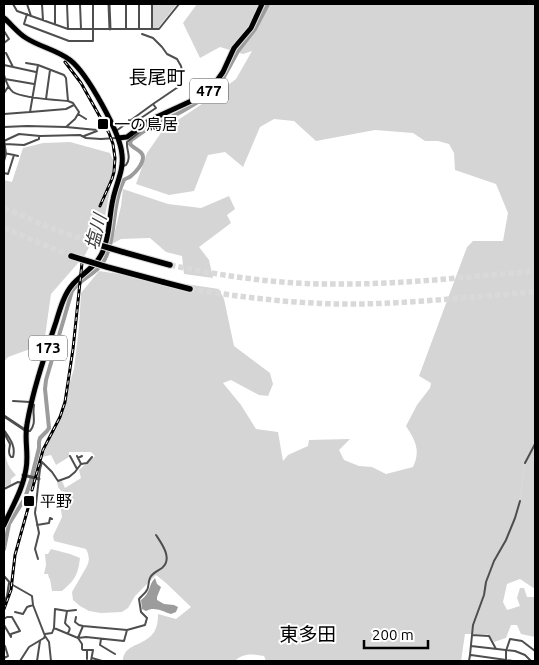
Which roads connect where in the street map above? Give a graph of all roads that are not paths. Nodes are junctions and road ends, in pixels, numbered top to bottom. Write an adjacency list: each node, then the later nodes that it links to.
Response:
1 (13, 4): 14 (street)
2 (27, 4): 15 (street)
3 (42, 4): 17 (street)
4 (55, 4): 18 (street)
5 (67, 4): 19 (street)
6 (80, 4): 20 (street)
7 (93, 4): 21 (street)
8 (110, 4): 22 (street)
9 (126, 4): 23 (street)
10 (139, 4): 24 (street)
11 (152, 4): 25 (street)
12 (179, 4): 25 (street)
13 (262, 4): 48 (highway, 477)
14 (27, 14): 15 (street); 21 (street)
15 (32, 16): 17 (street)
16 (4, 19): 55 (highway, 173); 58 (highway, 173)
17 (42, 20): 18 (street)
18 (55, 24): 19 (street)
19 (68, 29): 20 (street)
20 (81, 29): 21 (street)
21 (93, 29): 22 (street)
22 (110, 29): 23 (street)
23 (126, 29): 24 (street)
24 (138, 29): 25 (street)
25 (152, 29)
26 (4, 31): 28 (street)
27 (142, 34): 43 (street)
28 (4, 43)
29 (6, 53): 33 (street)
30 (26, 63): 32 (street)
31 (4, 65): 33 (street)
32 (38, 65): 34 (street); 35 (street)
33 (14, 67): 35 (street)
34 (50, 70): 41 (street); 42 (street)
35 (36, 72): 37 (street)
36 (4, 77): 37 (street); 38 (street)
37 (34, 84): 40 (street)
38 (8, 87): 39 (street); 40 (street)
39 (4, 93)
40 (32, 98): 41 (street); 45 (street)
41 (46, 99): 42 (street)
42 (68, 101): 44 (street)
43 (154, 104): 50 (street); 51 (street)
44 (74, 105): 45 (street); 47 (street)
45 (30, 112): 46 (street)
46 (4, 114)
47 (78, 114): 49 (street); 53 (street)
48 (157, 116): 54 (highway, 477); 65 (street)
49 (86, 119)
50 (129, 120): 51 (street); 55 (street)
51 (132, 124): 54 (street)
52 (4, 127): 53 (street)
53 (66, 127): 57 (street)
54 (136, 130): 58 (highway, 477)
55 (116, 131): 58 (highway, 173)
56 (40, 136): 57 (street); 59 (street); 60 (street)
57 (84, 136): 58 (street)
58 (117, 138): 65 (highway, 173); 72 (highway, 173)
59 (4, 140): 60 (street)
60 (5, 144): 61 (street)
61 (5, 154): 62 (street); 64 (street)
62 (14, 156): 63 (street); 66 (street)
63 (18, 156)
64 (4, 160)
65 (122, 166): 72 (highway, 173)
66 (4, 173)
67 (89, 242): 69 (highway, bridge)
68 (71, 256): 70 (highway, bridge)
69 (170, 265)
70 (190, 289)
71 (14, 401): 72 (street)
72 (31, 403): 74 (highway, 173); 74 (street)
73 (4, 416): 74 (street)
74 (25, 430): 83 (highway, 173)
75 (4, 432): 75 (street)
76 (535, 444): 80 (street)
77 (70, 456): 82 (street)
78 (82, 456): 81 (street)
79 (92, 456): 81 (street)
80 (525, 463)
81 (81, 464): 82 (street)
82 (77, 470): 84 (street)
83 (28, 476): 84 (street); 85 (highway, 173)
84 (39, 479): 91 (street)
85 (21, 483): 86 (street); 88 (highway, 173); 90 (highway, 173)
86 (4, 489)
87 (520, 502): 109 (street)
88 (4, 519)
89 (52, 519): 91 (street)
90 (4, 525)
91 (36, 525): 93 (street)
92 (156, 535): 106 (street)
93 (38, 559)
94 (4, 576): 95 (street)
95 (9, 583): 96 (street); 97 (street)
96 (4, 603)
97 (33, 605): 100 (street); 108 (street)
98 (76, 610): 99 (street)
99 (67, 611): 105 (street); 107 (street)
100 (15, 612)
101 (76, 617): 104 (street)
102 (4, 619): 103 (street)
103 (4, 625)
104 (83, 626): 106 (street); 110 (street)
105 (54, 628): 107 (street); 108 (street)
106 (127, 630): 111 (street)
107 (67, 634): 110 (street)
108 (45, 635): 112 (street); 127 (street)
109 (472, 635): 115 (street); 116 (street)
110 (78, 638): 111 (street); 117 (street)
111 (101, 639): 120 (street)
112 (40, 641): 125 (street); 126 (street)
113 (4, 642): 114 (street)
114 (4, 646): 122 (street)
115 (471, 646): 116 (street); 121 (street)
116 (496, 649): 118 (street)
117 (88, 650): 123 (street); 124 (street)
118 (506, 650): 119 (street); 131 (street); 133 (street)
119 (535, 651)
120 (115, 654)
121 (470, 655): 130 (street); 131 (street)
122 (4, 658)
123 (92, 658): 128 (street); 129 (street)
124 (87, 659)
125 (20, 661)
126 (37, 661)
127 (51, 661)
128 (91, 661)
129 (102, 661)
130 (469, 661)
131 (506, 661): 132 (street)
132 (513, 661)
133 (531, 661)

